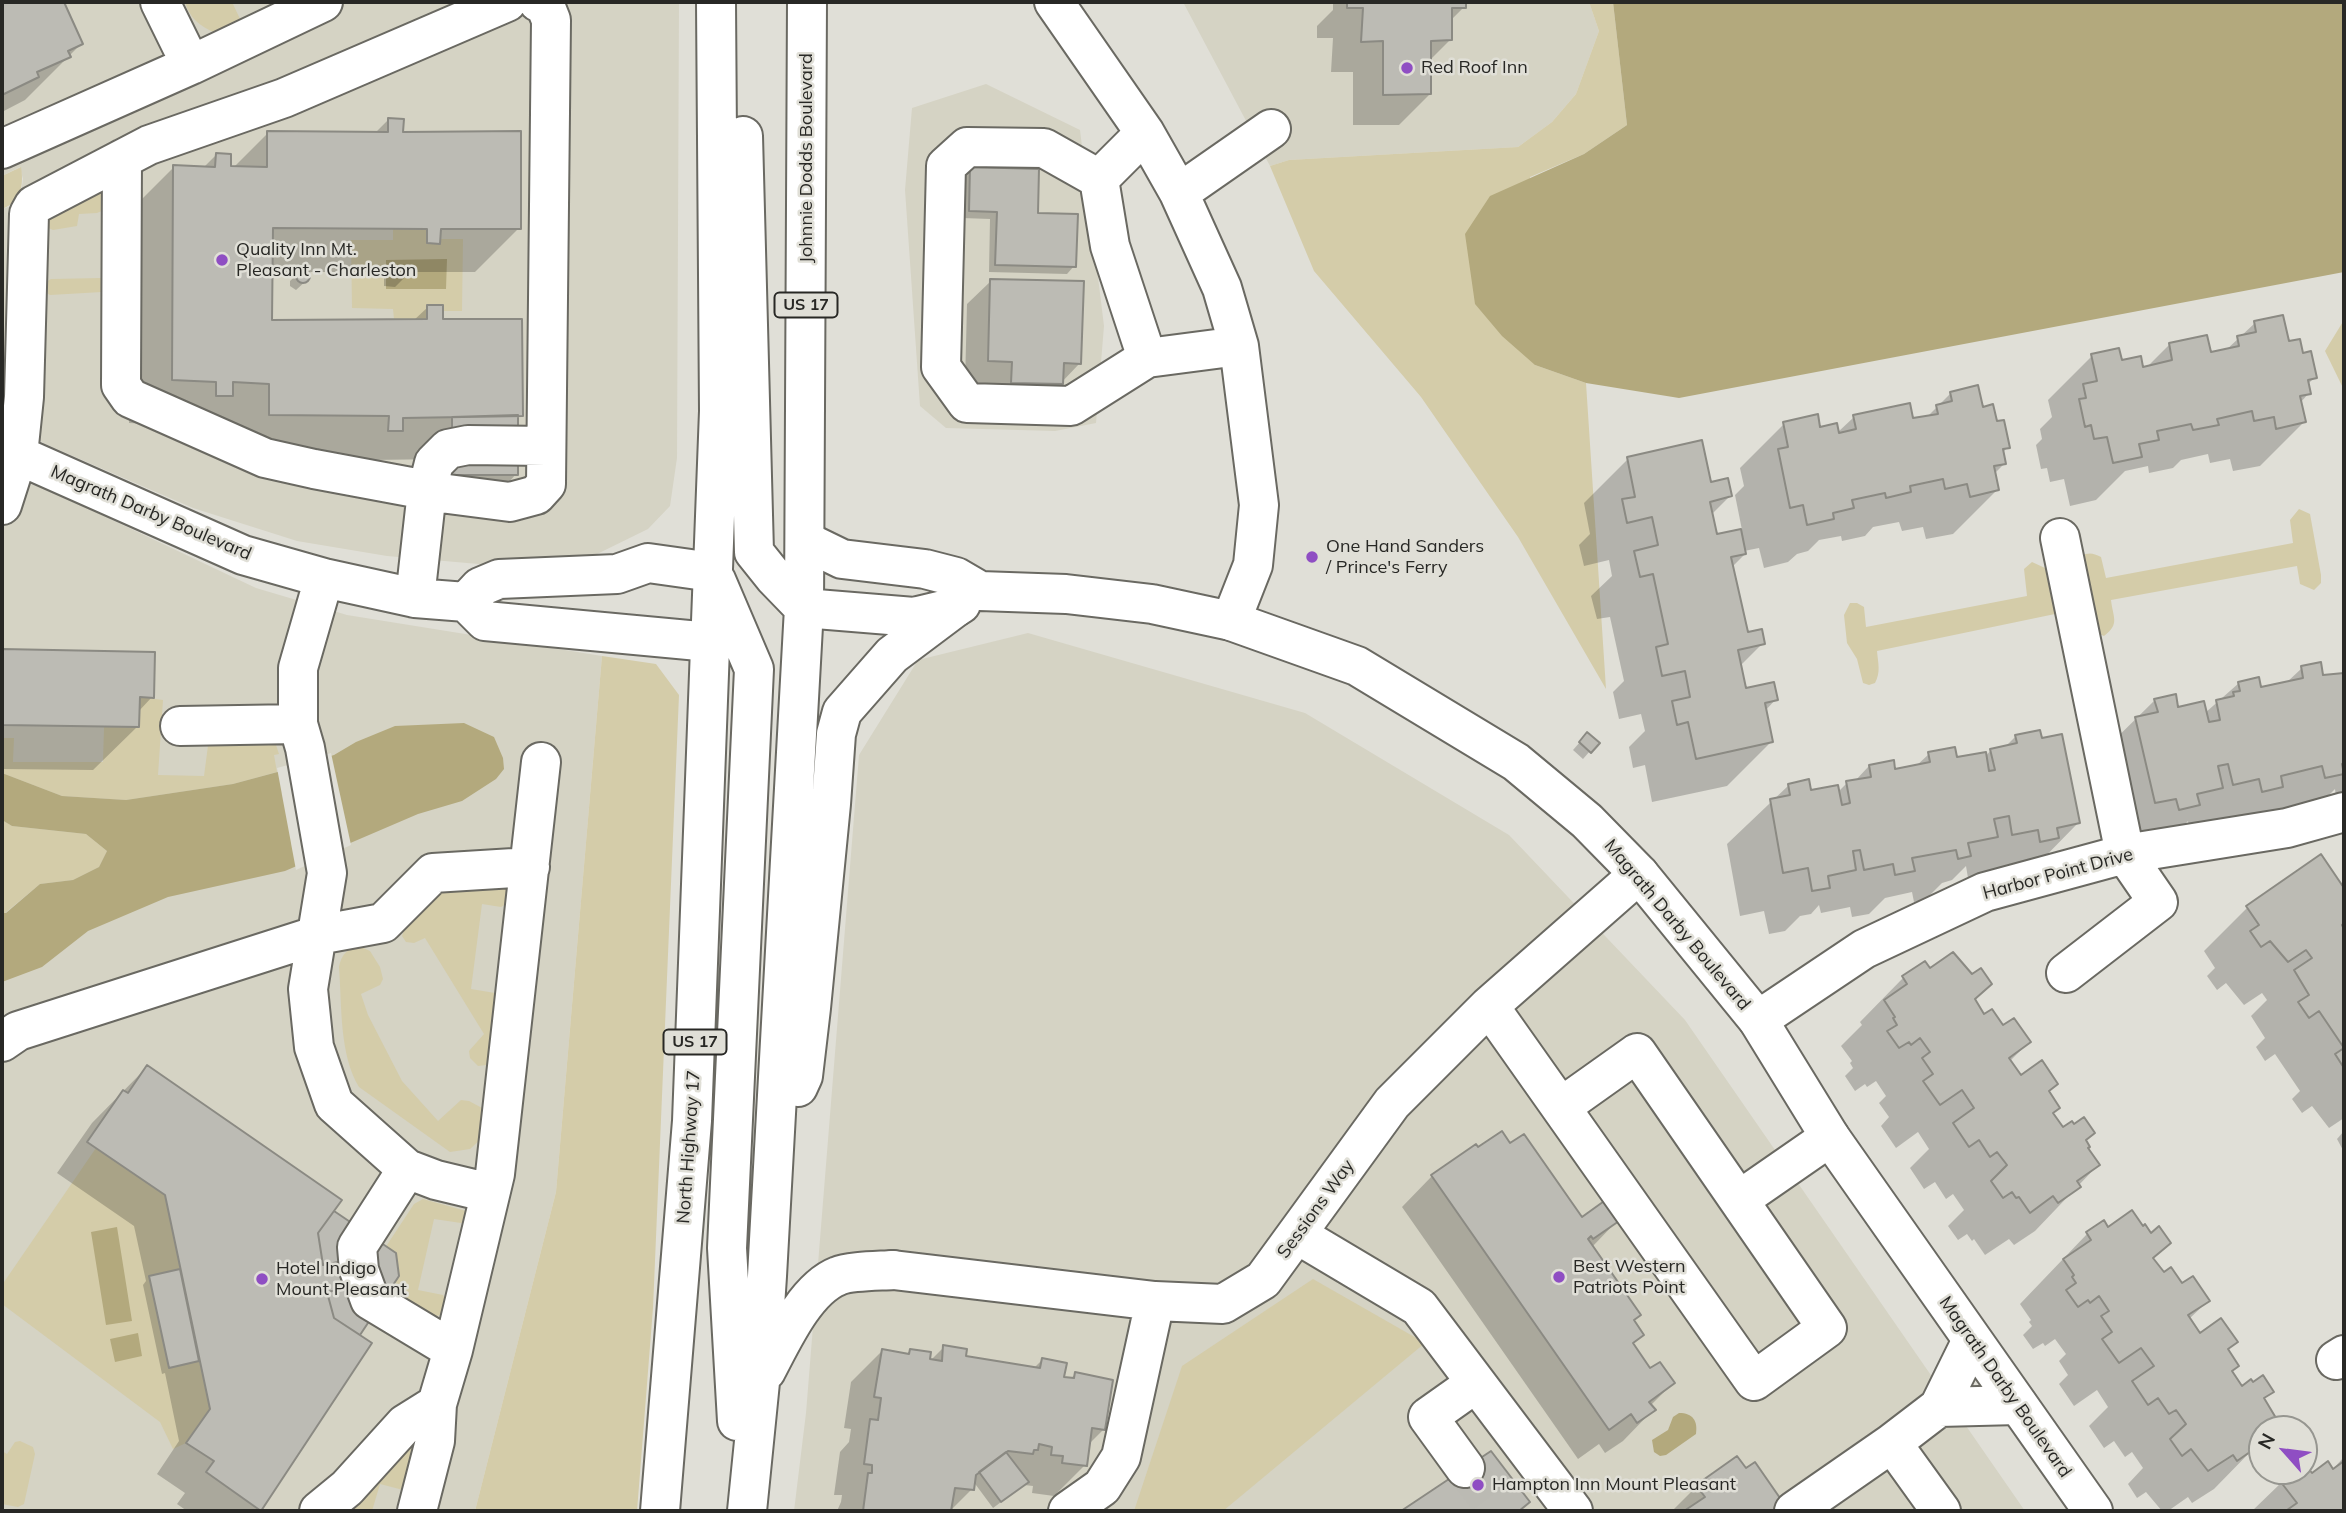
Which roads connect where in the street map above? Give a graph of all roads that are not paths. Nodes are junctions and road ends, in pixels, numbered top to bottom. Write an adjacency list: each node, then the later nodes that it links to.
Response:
1 (160, 2): 9 (main road)
2 (323, 2): 9 (main road)
3 (507, 2): 13 (main road)
4 (538, 2): 18 (main road)
5 (716, 2): 8 (main road, US 17)
6 (807, 2): 23 (main road, Johnnie Dodds Boulevard / US 17)
7 (1055, 2): 11 (main road)
8 (716, 41): 24 (main road, US 17); 29 (main road)
9 (191, 65): 12 (main road)
10 (1271, 129): 15 (main road)
11 (1145, 134): 14 (main road); 15 (main road)
12 (2, 149)
13 (122, 159): 19 (main road); 20 (main road)
14 (1099, 179): 17 (main road); 17 (main road)
15 (1179, 193): 16 (main road)
16 (1239, 346): 17 (main road); 30 (main road)
17 (1147, 358)
18 (546, 446): 20 (main road); 20 (main road)
19 (10, 453): 21 (main road); 25 (main road, Magrath Darby Boulevard)
20 (427, 491): 26 (main road)
21 (2, 505)
22 (2060, 538): 36 (main road)
23 (805, 541): 27 (main road, Magrath Darby Boulevard); 29 (main road, Johnnie Dodds Boulevard / US 17)
24 (712, 572): 28 (main road); 31 (main road, North Highway 17 / US 17); 64 (main road)
25 (324, 578): 26 (main road, Magrath Darby Boulevard); 33 (main road)
26 (415, 598): 28 (main road, Magrath Darby Boulevard)
27 (968, 599): 29 (main road, Magrath Darby Boulevard); 30 (main road, Magrath Darby Boulevard); 46 (main road)
28 (466, 602): 31 (main road)
29 (804, 608): 46 (main road, US 17)
30 (1231, 621): 38 (main road, Magrath Darby Boulevard)
31 (710, 642): 63 (main road, North Highway 17 / US 17)
32 (180, 726): 33 (main road)
33 (301, 736): 39 (main road)
34 (541, 762): 37 (main road)
35 (2344, 812): 36 (main road, Harbor Point Drive)
36 (2124, 854): 40 (main road); 42 (main road, Harbor Point Drive)
37 (530, 867): 39 (main road); 48 (main road)
38 (1639, 874): 41 (main road, Sessions Way); 42 (main road, Magrath Darby Boulevard)
39 (318, 935): 43 (main road); 47 (main road)
40 (2066, 973)
41 (1489, 1006): 44 (main road); 50 (main road, Sessions Way)
42 (1758, 1020): 45 (main road, Magrath Darby Boulevard)
43 (2, 1042)
44 (1561, 1107): 49 (main road); 49 (main road)
45 (1830, 1137): 49 (main road); 52 (main road, Magrath Darby Boulevard)
46 (775, 1140): 54 (main road, US 17)
47 (407, 1169): 48 (main road); 53 (main road)
48 (490, 1193): 53 (main road)
49 (1739, 1200)
50 (1298, 1235): 51 (main road, Sessions Way); 55 (main road)
51 (1156, 1301): 54 (main road, Sessions Way); 65 (main road)
52 (1972, 1340): 57 (main road, Magrath Darby Boulevard); 58 (main road)
53 (453, 1350): 56 (main road)
54 (760, 1382): 64 (main road, US 17)
55 (1476, 1383): 60 (main road); 66 (main road)
56 (437, 1404): 61 (main road); 62 (main road)
57 (2018, 1405): 58 (main road); 69 (main road, Magrath Darby Boulevard)
58 (1939, 1407): 59 (main road)
59 (1892, 1443): 67 (main road); 68 (main road)
60 (1465, 1468)
61 (319, 1511)
62 (417, 1511)
63 (660, 1511)
64 (745, 1511)
65 (1068, 1511)
66 (1573, 1511)
67 (1794, 1511)
68 (1941, 1511)
69 (2092, 1511)

